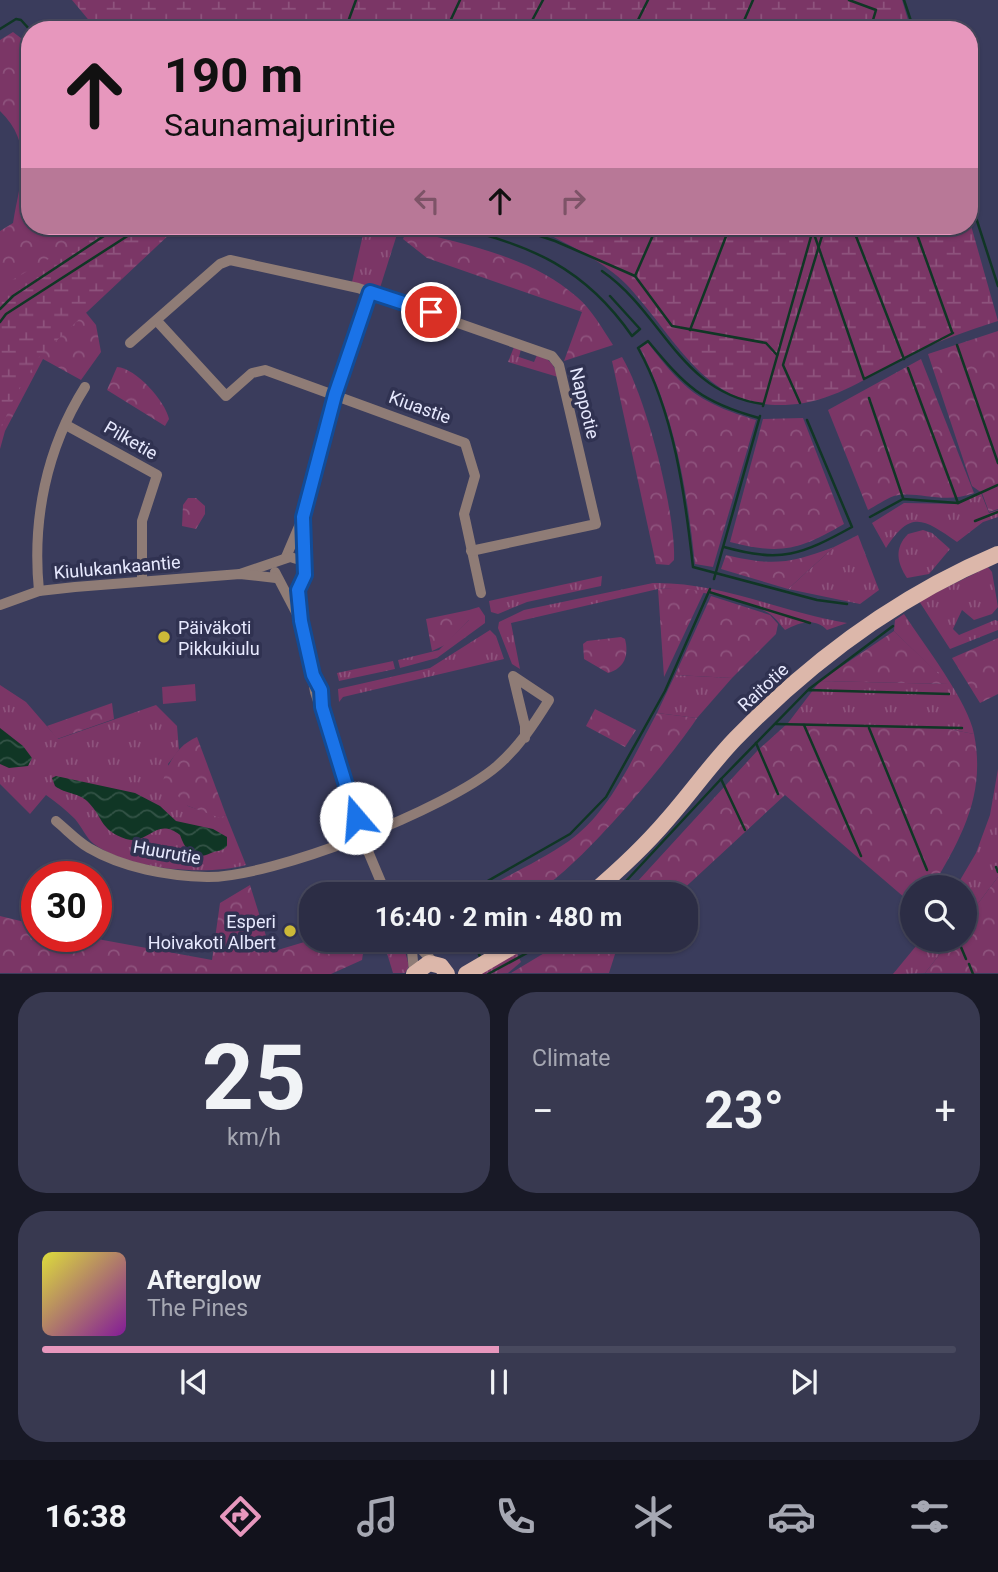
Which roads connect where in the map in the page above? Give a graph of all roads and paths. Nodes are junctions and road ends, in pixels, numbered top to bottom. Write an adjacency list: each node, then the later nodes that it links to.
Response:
1 (370, 292): 2 (street); 5 (street); 8 (street, Nappotie)
2 (157, 321): 3 (street); 5 (street)
3 (130, 342)
4 (85, 387): 6 (street)
5 (335, 395): 7 (street); 8 (street, Kiuastie)
6 (66, 425): 13 (street, Pilketie); 16 (street)
7 (303, 517): 10 (street); 11 (street)
8 (471, 551): 17 (street, Kiuastie)
9 (998, 554): 24 (main road, Raitotie)
10 (282, 559): 11 (street); 12 (street, Kiulukankaantie); 14 (street)
11 (303, 564): 15 (street)
12 (240, 573): 13 (street, Kiulukankaantie); 14 (street, Kiulukankaantie)
13 (142, 582): 16 (street, Kiulukankaantie)
14 (280, 582): 15 (street); 19 (street)
15 (300, 583): 19 (street)
16 (39, 591): 18 (street, Kiulukankaantie)
17 (481, 593)
18 (0, 605)
19 (301, 621): 22 (street)
20 (525, 738): 20 (street, Huurutie); 22 (street, Huurutie)
21 (56, 821): 22 (street, Huurutie)
22 (362, 837): 23 (street)
23 (381, 882)
24 (605, 882)
25 (413, 952): 30 (street)
26 (425, 952): 28 (street)
27 (502, 952): 29 (main road)
28 (443, 969): 29 (main road); 30 (main road)
29 (468, 971)
30 (414, 973)

